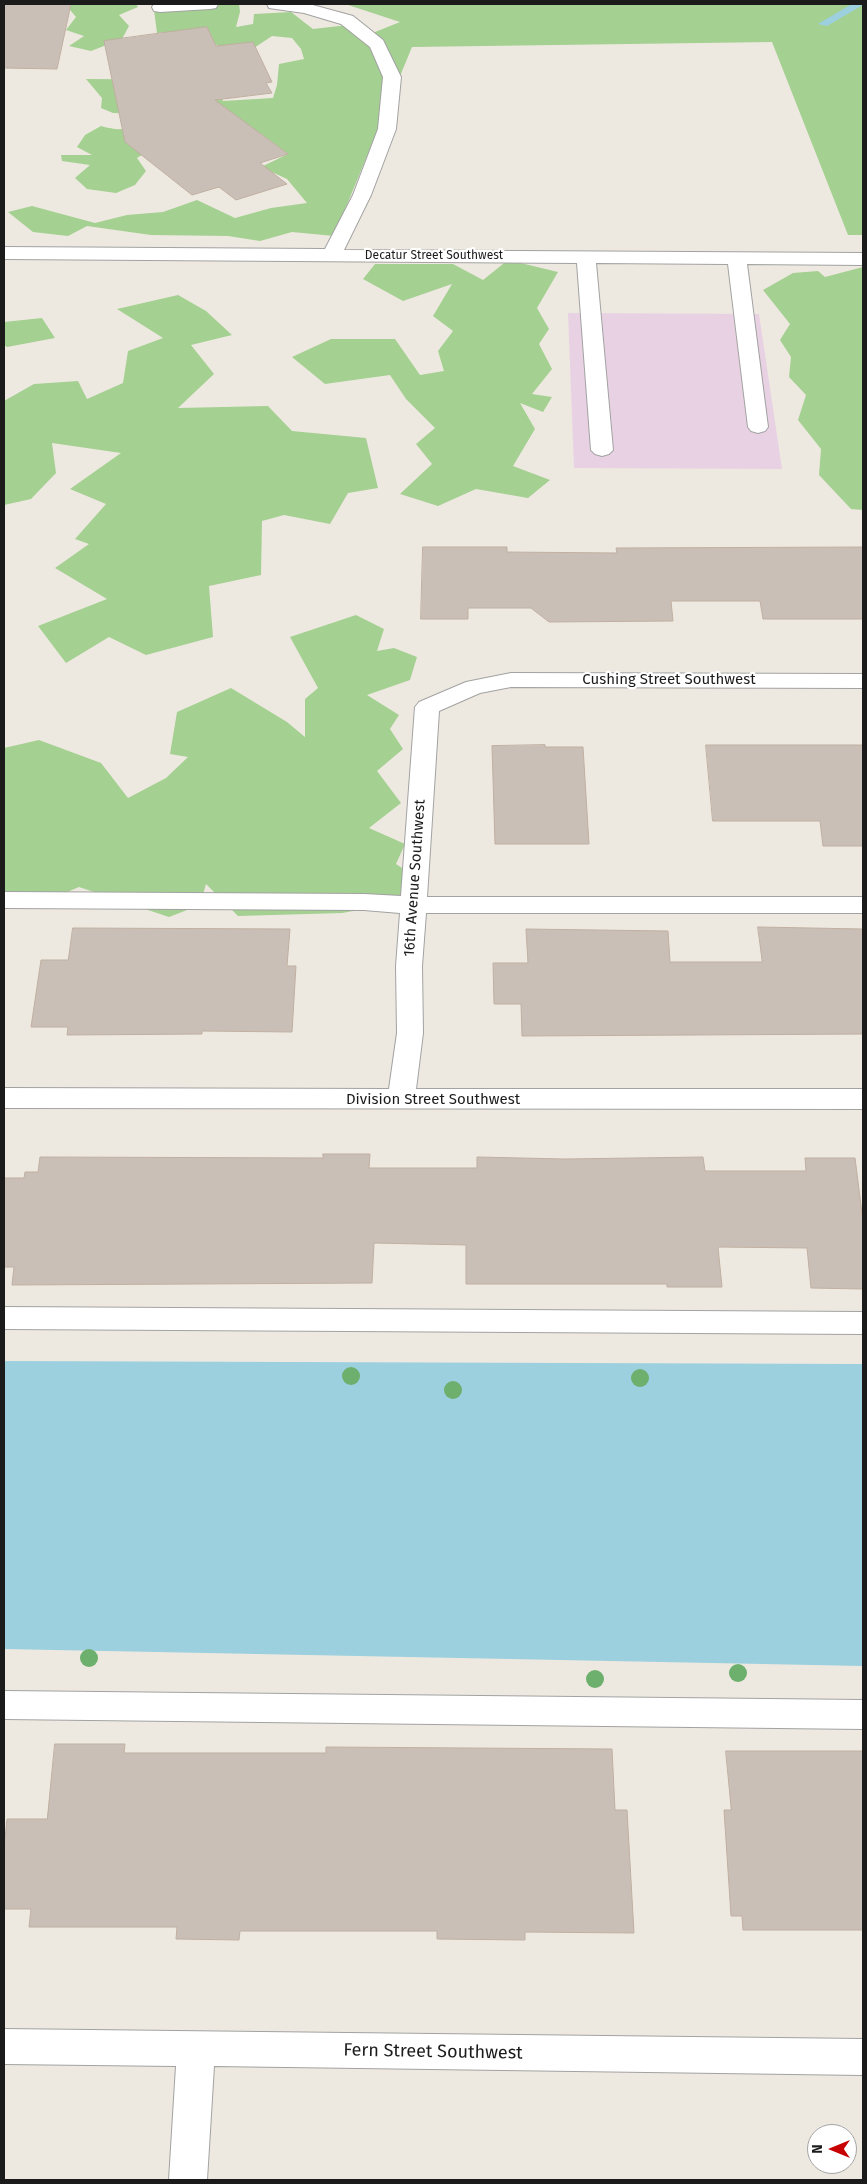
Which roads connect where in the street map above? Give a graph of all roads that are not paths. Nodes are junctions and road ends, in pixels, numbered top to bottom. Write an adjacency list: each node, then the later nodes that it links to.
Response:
1 (210, 4): 3 (street)
2 (275, 4): 5 (street)
3 (160, 7)
4 (4, 252): 5 (street, Decatur Street Southwest)
5 (332, 255): 6 (street, Decatur Street Southwest)
6 (586, 257): 7 (street, Decatur Street Southwest); 10 (street)
7 (737, 258): 8 (street, Decatur Street Southwest); 9 (street)
8 (863, 259)
9 (758, 427)
10 (602, 450)
11 (863, 681): 12 (street, Cushing Street Southwest)
12 (474, 687): 14 (street, 16th Avenue Southwest)
13 (4, 900): 14 (street)
14 (413, 905): 15 (street); 18 (street, 16th Avenue Southwest)
15 (863, 905)
16 (4, 1098): 18 (street, Division Street Southwest)
17 (863, 1099): 18 (street, Division Street Southwest)
18 (401, 1100)
19 (4, 1318): 20 (street)
20 (863, 1323)
21 (4, 1705): 22 (street)
22 (863, 1715)
23 (4, 2046): 24 (street, Fern Street Southwest)
24 (196, 2049): 25 (street, Fern Street Southwest); 26 (street)
25 (863, 2057)
26 (188, 2180)

